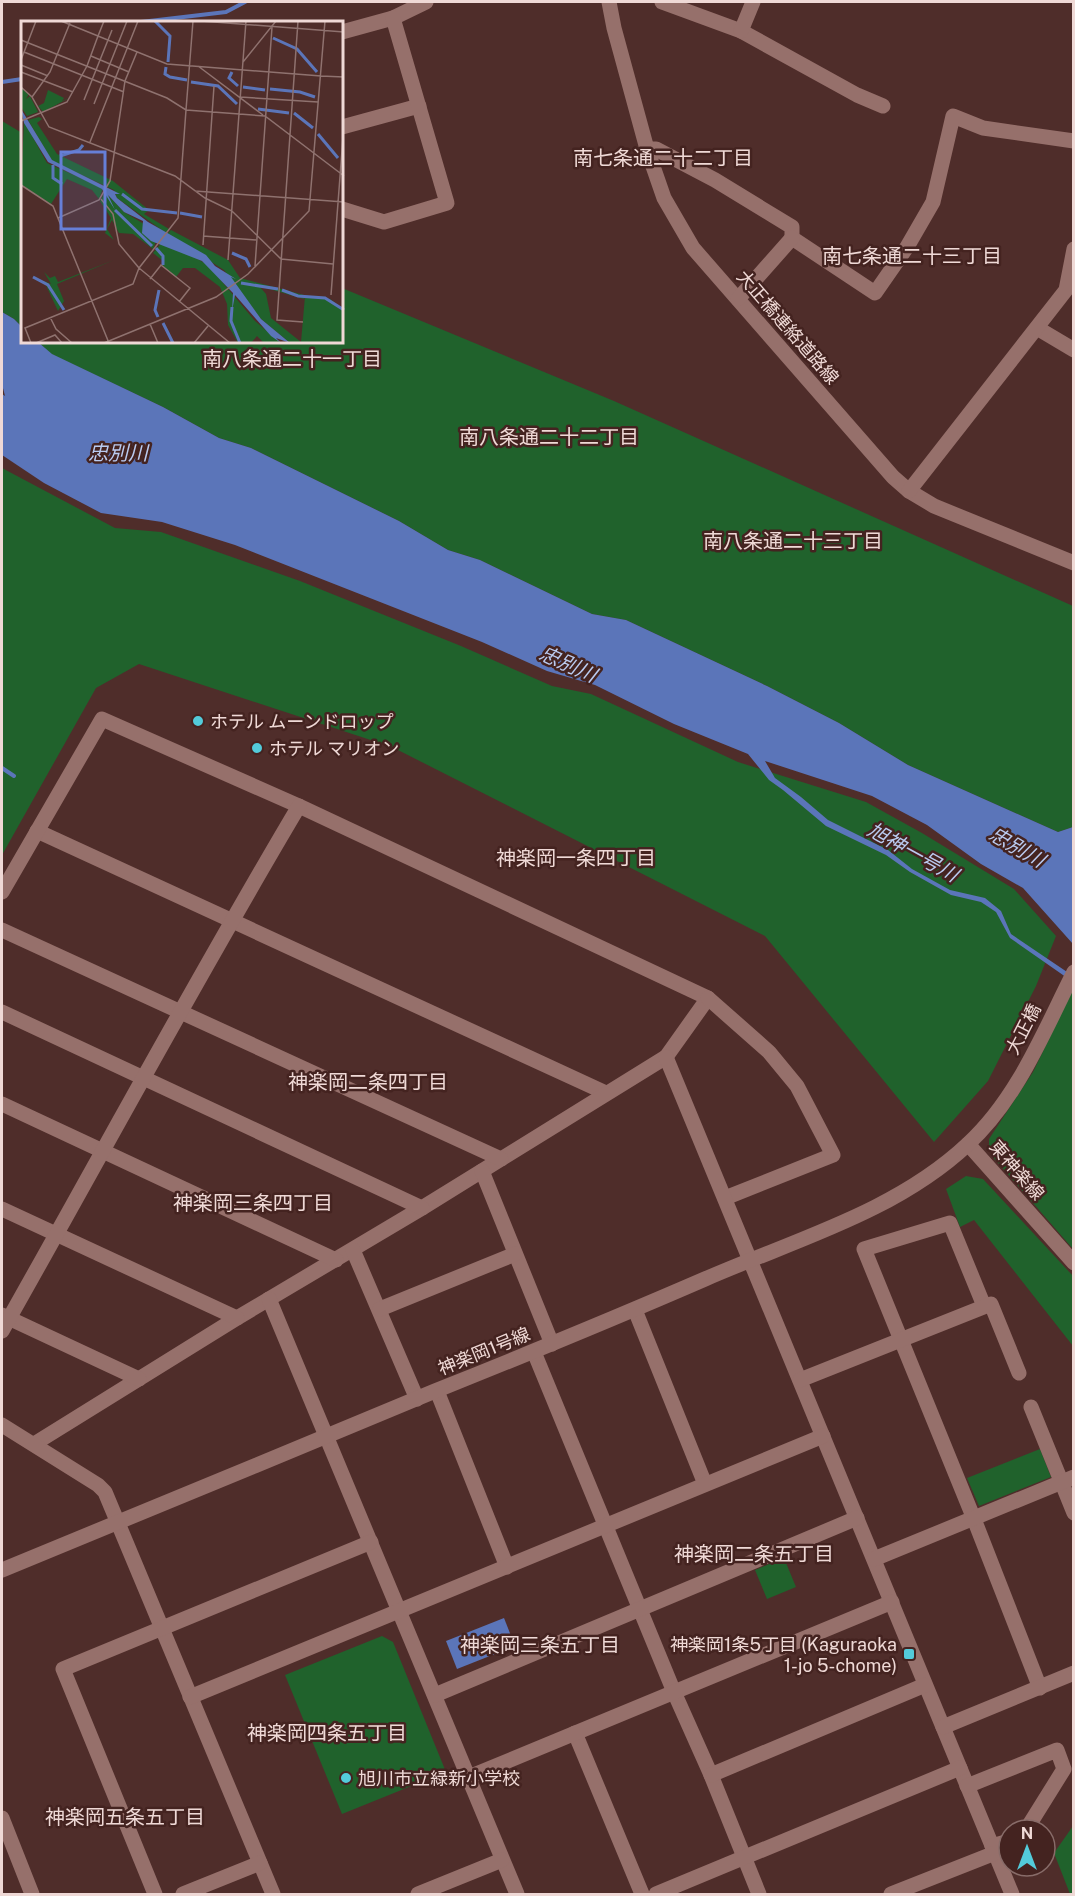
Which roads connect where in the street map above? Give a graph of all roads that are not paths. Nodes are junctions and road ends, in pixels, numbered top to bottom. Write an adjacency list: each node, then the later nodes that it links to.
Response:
1 (426, 2): 5 (street)
2 (609, 2): 12 (street, 大正橋連絡道路線)
3 (662, 2): 7 (street)
4 (753, 2): 7 (street)
5 (393, 18): 6 (street); 8 (street)
6 (344, 31)
7 (741, 31): 9 (street)
8 (419, 106): 10 (street); 13 (street)
9 (883, 106)
10 (344, 127)
11 (1074, 141): 14 (street)
12 (647, 149): 14 (street); 16 (street, 大正橋連絡道路線)
13 (344, 210)
14 (792, 238): 16 (street)
15 (1074, 249): 17 (street)
16 (738, 299): 19 (street, 大正橋連絡道路線)
17 (1037, 328): 18 (street); 19 (street)
18 (1074, 350)
19 (909, 491): 20 (street, 大正橋連絡道路線)
20 (1074, 563)
21 (299, 806): 22 (street); 24 (street); 27 (street)
22 (38, 831): 23 (street); 24 (street)
23 (2, 892)
24 (232, 919): 29 (street); 32 (street)
25 (2, 930): 29 (street)
26 (1074, 972): 33 (street, 大正橋)
27 (708, 998): 30 (street); 39 (street)
28 (2, 1012): 31 (street)
29 (179, 1012): 31 (street); 37 (street)
30 (666, 1057): 32 (street); 39 (street)
31 (144, 1079): 36 (street); 40 (street)
32 (606, 1093): 37 (street)
33 (1004, 1101): 35 (street, 東神楽線)
34 (2, 1104): 36 (street)
35 (968, 1144): 46 (street, 神楽岡1号線); 47 (street, 東神楽線)
36 (103, 1150): 42 (street); 45 (street)
37 (501, 1159): 38 (street)
38 (483, 1171): 40 (street); 44 (street)
39 (725, 1198): 46 (street)
40 (422, 1208): 43 (street)
41 (2, 1209): 42 (street)
42 (56, 1233): 52 (street); 53 (street)
43 (352, 1250): 45 (street); 50 (street)
44 (515, 1254): 50 (street); 55 (street)
45 (336, 1260): 48 (street)
46 (751, 1260): 51 (street, 神楽岡1号線); 59 (street)
47 (1074, 1263)
48 (269, 1299): 52 (street); 64 (street)
49 (984, 1306): 54 (street); 54 (street); 57 (street)
50 (380, 1309): 61 (street)
51 (635, 1310): 55 (street, 神楽岡1号線); 68 (street)
52 (237, 1318): 58 (street)
53 (4, 1321): 58 (street)
54 (901, 1340): 59 (street); 71 (street)
55 (552, 1344): 56 (street, 神楽岡1号線)
56 (534, 1352): 60 (street, 神楽岡1号線); 73 (street)
57 (1019, 1373)
58 (139, 1379): 66 (street)
59 (800, 1380): 65 (street)
60 (437, 1391): 61 (street, 神楽岡1号線); 76 (street)
61 (417, 1399): 64 (street, 神楽岡1号線)
62 (1030, 1407): 67 (street)
63 (2, 1425): 66 (street)
64 (327, 1436): 72 (street, 神楽岡1号線); 74 (street)
65 (823, 1436): 68 (street); 70 (street)
66 (34, 1444): 72 (street)
67 (1067, 1479): 69 (street); 71 (street)
68 (705, 1484): 73 (street)
69 (1074, 1513)
70 (857, 1518): 75 (street); 79 (street)
71 (974, 1518): 75 (street); 84 (street)
72 (118, 1522): 77 (street, 神楽岡1号線); 81 (street)
73 (606, 1526): 76 (street); 79 (street)
74 (371, 1542): 80 (street); 81 (street)
75 (874, 1559): 78 (street)
76 (507, 1567): 80 (street)
77 (2, 1570)
78 (892, 1602): 83 (street); 85 (street)
79 (640, 1609): 85 (street); 86 (street)
80 (400, 1611): 86 (street); 87 (street)
81 (162, 1630): 87 (street); 102 (street)
82 (1074, 1673): 84 (street)
83 (926, 1684): 88 (street); 91 (street)
84 (1040, 1688): 88 (street)
85 (674, 1692): 89 (street); 91 (street)
86 (435, 1695): 92 (street)
87 (190, 1697): 100 (street)
88 (943, 1727): 90 (street)
89 (575, 1733): 92 (street); 107 (street)
90 (960, 1768): 93 (street); 98 (street)
91 (711, 1775): 98 (street)
92 (469, 1777): 99 (street)
93 (967, 1786): 95 (street); 97 (street)
94 (2, 1818): 101 (street)
95 (1033, 1818)
96 (997, 1848): 97 (street)
97 (993, 1850): 110 (street); 111 (street)
98 (743, 1858): 108 (street); 109 (street)
99 (502, 1860): 105 (street); 106 (street)
100 (260, 1863): 103 (street); 104 (street)
101 (32, 1894)
102 (155, 1894)
103 (183, 1894)
104 (273, 1894)
105 (417, 1894)
106 (517, 1894)
107 (642, 1894)
108 (656, 1894)
109 (759, 1894)
110 (891, 1894)
111 (1012, 1894)

